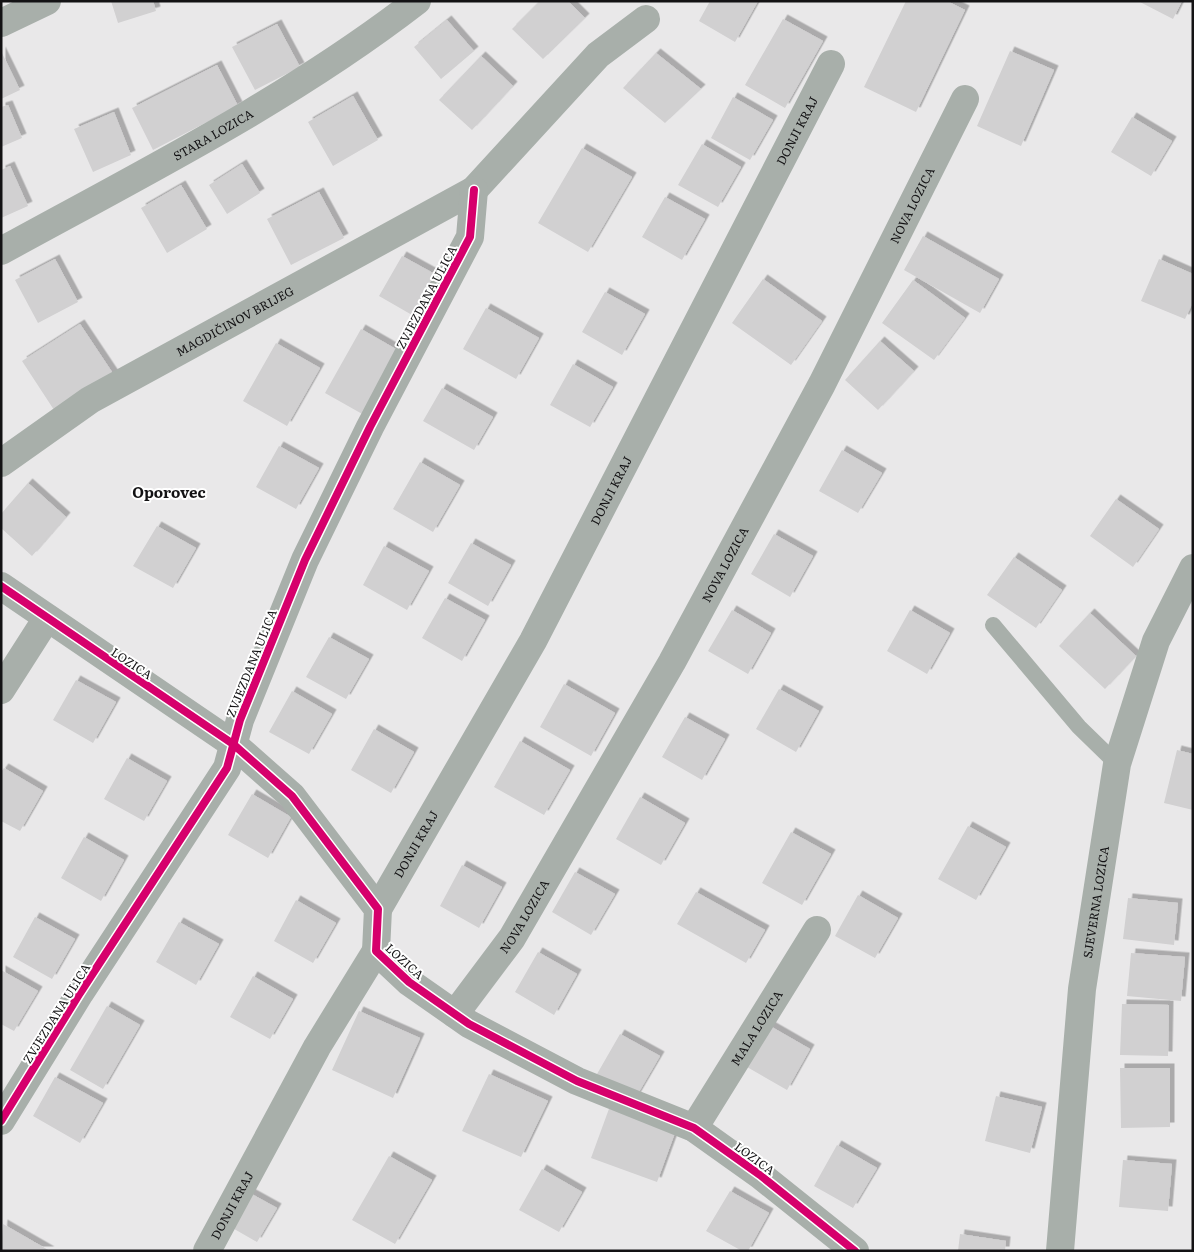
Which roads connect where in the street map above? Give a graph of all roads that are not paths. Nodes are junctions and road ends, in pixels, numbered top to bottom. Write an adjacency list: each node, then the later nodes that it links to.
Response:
1 (47, 1): 4 (street)
2 (417, 1): 8 (street, STARA LOZICA)
3 (646, 19): 7 (street, MAGDIČINOV BRIJEG)
4 (1, 23)
5 (831, 64): 17 (street, DONJI KRAJ)
6 (966, 98): 20 (street, NOVA LOZICA)
7 (474, 190): 9 (street, MAGDIČINOV BRIJEG); 15 (street, ZVJEZDANA ULICA)
8 (1, 251)
9 (1, 462)
10 (1193, 568): 16 (street, SJEVERNA LOZICA)
11 (1, 586): 12 (street, LOZICA)
12 (47, 618): 14 (street); 15 (street, LOZICA)
13 (992, 625): 16 (lane)
14 (1, 690)
15 (233, 744): 17 (street, LOZICA); 21 (street, ZVJEZDANA ULICA)
16 (1117, 764): 25 (street, SJEVERNA LOZICA)
17 (378, 909): 19 (street, LOZICA)
18 (817, 930): 22 (street, MALA LOZICA)
19 (376, 951): 20 (street, LOZICA); 23 (street, DONJI KRAJ)
20 (455, 1014): 22 (street, LOZICA)
21 (1, 1121)
22 (694, 1128): 24 (street, LOZICA)
23 (207, 1251)
24 (856, 1251)
25 (1060, 1251)

